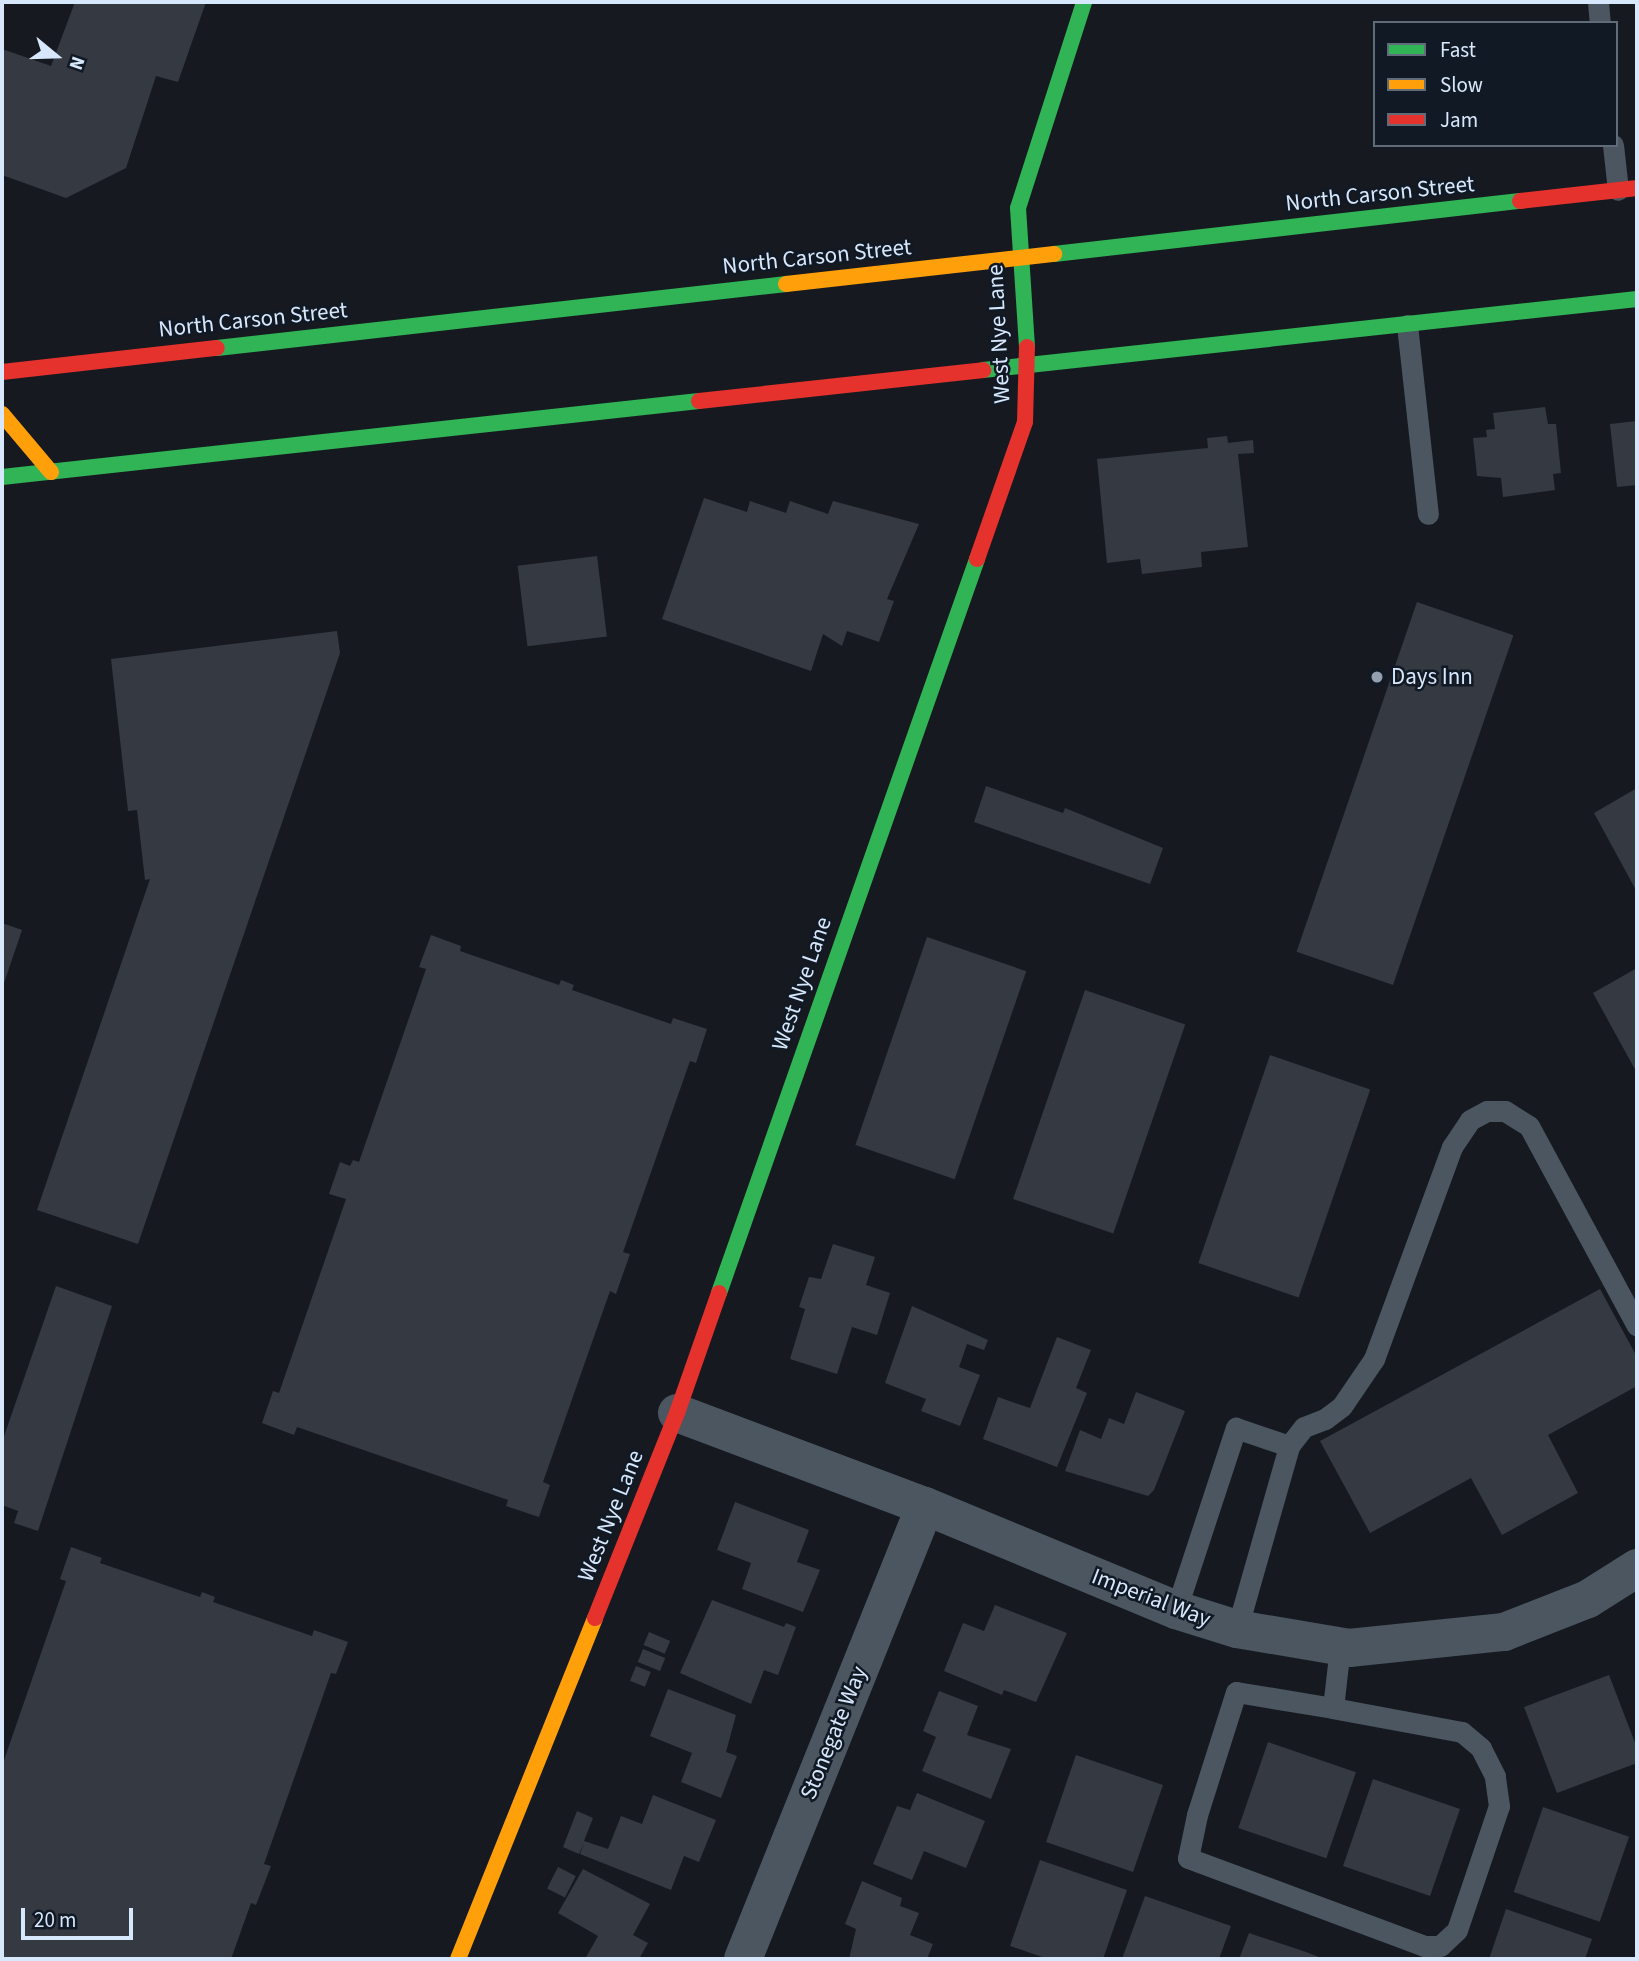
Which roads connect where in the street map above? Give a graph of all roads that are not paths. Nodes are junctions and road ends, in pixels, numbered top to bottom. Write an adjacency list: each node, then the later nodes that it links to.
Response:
1 (1084, 2): 6 (main road, West Nye Lane)
2 (1598, 2): 3 (lane)
3 (1601, 21)
4 (1615, 147): 5 (lane)
5 (1628, 189): 6 (main road, North Carson Street)
6 (1019, 257): 9 (main road, West Nye Lane); 10 (main road, North Carson Street)
7 (1637, 299): 8 (main road)
8 (1407, 325): 9 (main road); 14 (lane)
9 (1028, 368): 12 (main road); 16 (main road, West Nye Lane)
10 (2, 372)
11 (2, 414): 12 (main road)
12 (51, 472): 13 (main road)
13 (2, 477)
14 (1428, 514)
15 (1637, 1326): 17 (lane)
16 (677, 1413): 18 (street, Imperial Way); 24 (main road, West Nye Lane)
17 (1289, 1446): 20 (lane); 21 (lane)
18 (925, 1506): 20 (street, Imperial Way); 25 (street, Stonegate Way)
19 (1637, 1568): 22 (street, Imperial Way)
20 (1176, 1610): 21 (street, Imperial Way)
21 (1237, 1629): 22 (street, Imperial Way)
22 (1340, 1647): 23 (lane)
23 (1333, 1708): 23 (lane)
24 (457, 1959)
25 (743, 1959)

